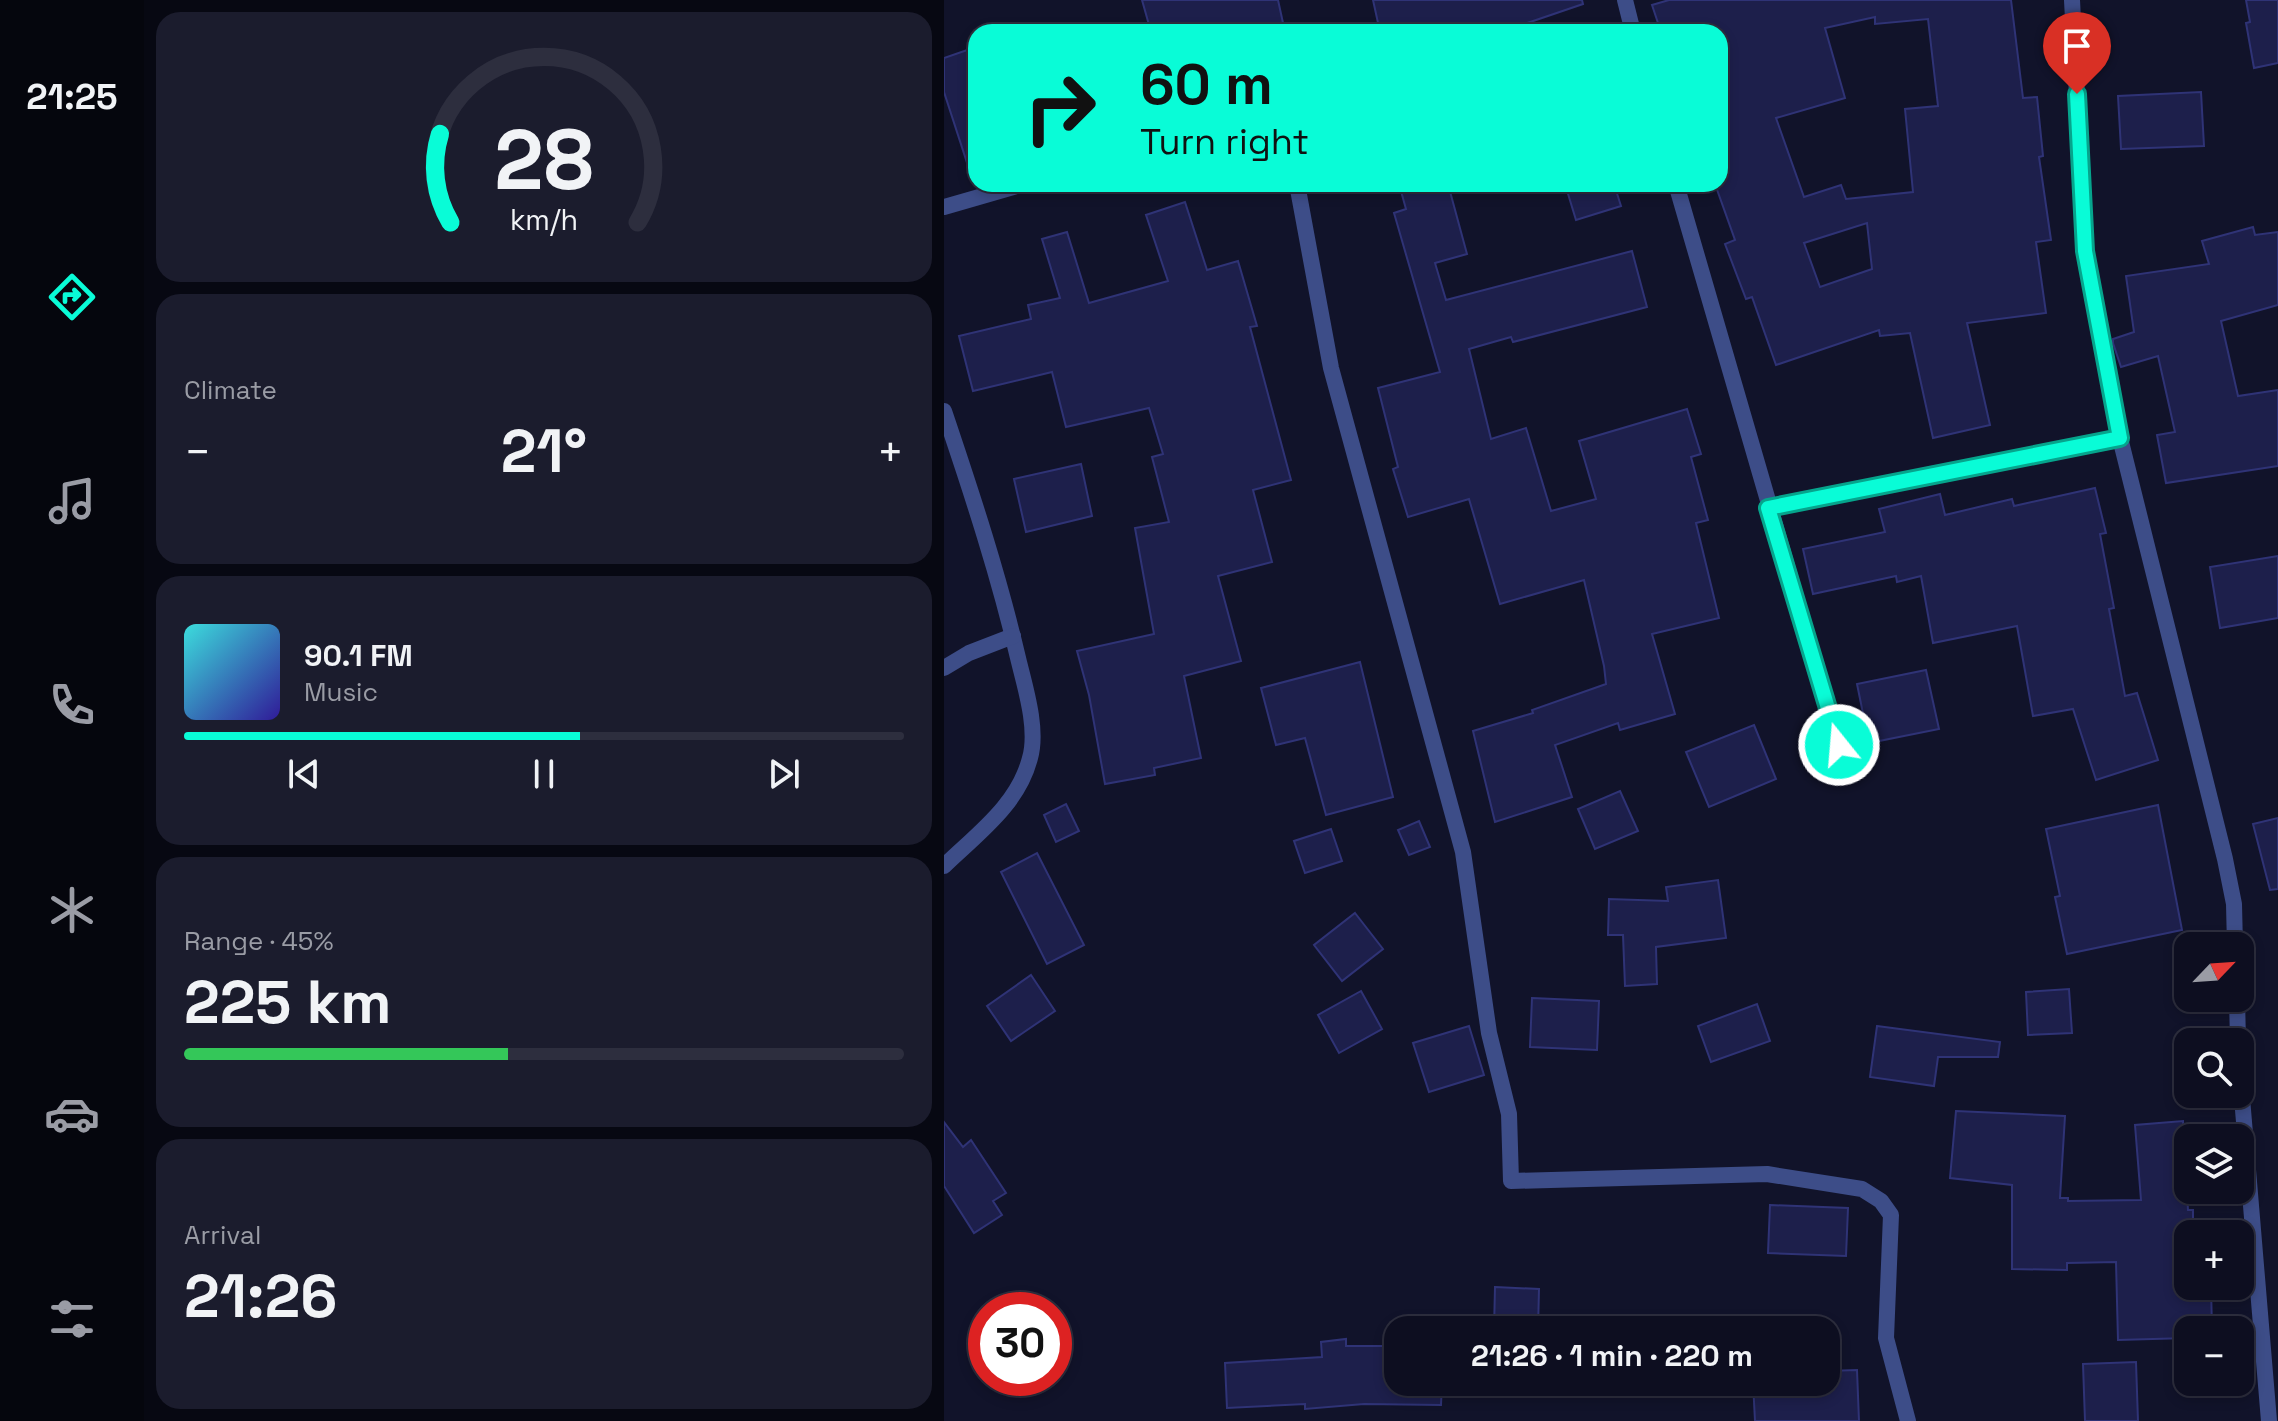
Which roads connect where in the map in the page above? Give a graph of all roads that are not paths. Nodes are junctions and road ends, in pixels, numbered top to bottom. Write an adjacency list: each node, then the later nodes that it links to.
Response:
1 (1625, 0): 3 (street)
2 (2072, 0): 9 (street)
3 (1630, 24)
4 (996, 192): 7 (street)
5 (1298, 192): 17 (street)
6 (1678, 192): 10 (street)
7 (944, 207)
8 (944, 411): 11 (street)
9 (2120, 438): 10 (street); 15 (street)
10 (1768, 508): 13 (street)
11 (1013, 636): 12 (street); 14 (street)
12 (944, 668)
13 (1839, 745)
14 (944, 866)
15 (2235, 932)
16 (2243, 1108): 18 (street)
17 (1908, 1421)
18 (2269, 1421)

